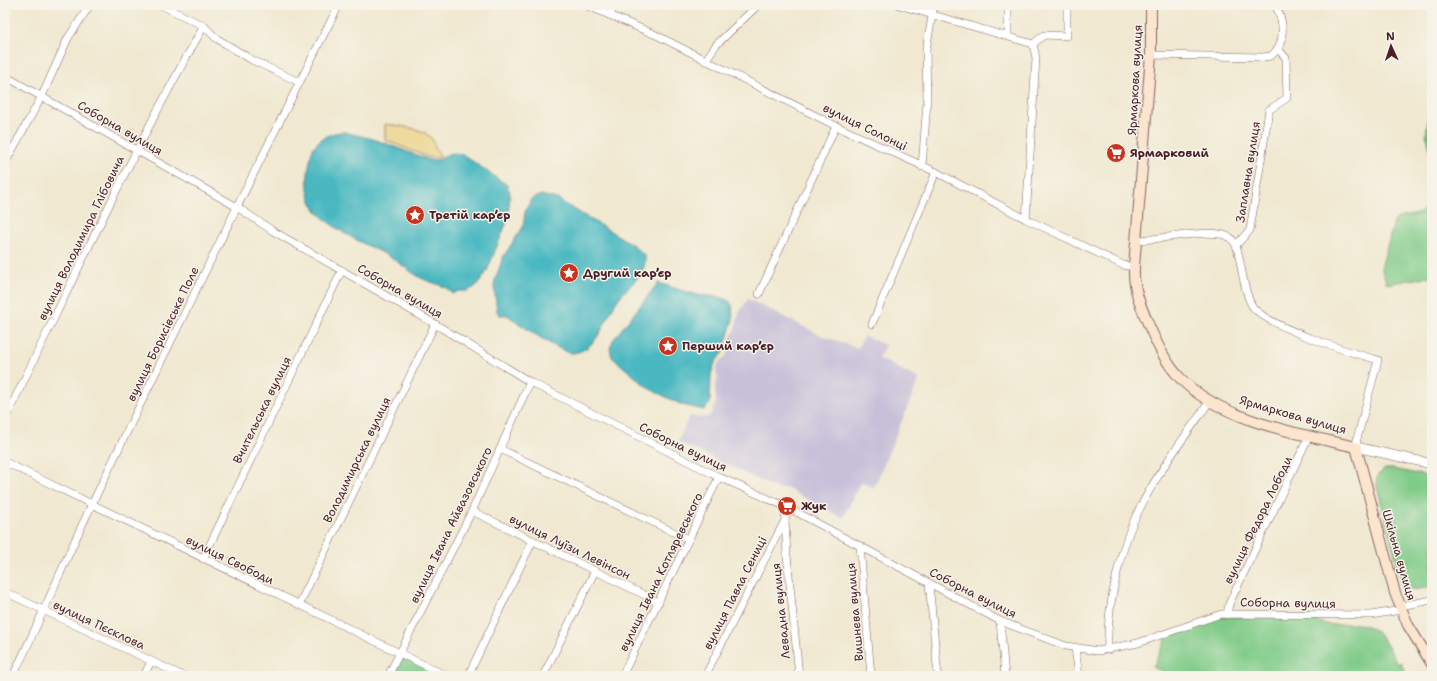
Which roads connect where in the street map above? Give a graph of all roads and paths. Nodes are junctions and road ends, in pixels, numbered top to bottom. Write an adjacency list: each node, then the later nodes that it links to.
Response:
1 (90, 5): 24 (street)
2 (161, 5): 16 (street)
3 (339, 5): 23 (street, вулиця Борисівське Поле)
4 (586, 5): 14 (street, вулиця Солонці)
5 (616, 5): 14 (street)
6 (758, 5): 21 (street)
7 (899, 5): 15 (street)
8 (925, 5): 15 (street)
9 (934, 5): 15 (street)
10 (1008, 5): 17 (street)
11 (1067, 5): 18 (street)
12 (1151, 5): 20 (main road, Ярмаркова вулиця)
13 (1276, 5): 19 (street)
14 (609, 14): 21 (street, вулиця Солонці)
15 (933, 15): 17 (street); 28 (street)
16 (204, 26): 23 (street); 26 (street, вулиця Володимира Глібовича)
17 (1008, 36): 18 (street)
18 (1033, 44): 31 (street)
19 (1278, 49): 20 (street); 33 (street, Заплавна вулиця)
20 (1151, 56): 32 (main road, Ярмаркова вулиця)
21 (705, 62): 25 (street, вулиця Солонці)
22 (5, 76): 24 (street, Соборна вулиця)
23 (299, 82): 30 (street, вулиця Борисівське Поле)
24 (42, 96): 26 (street, Соборна вулиця); 27 (street)
25 (836, 126): 28 (street, вулиця Солонці); 36 (street)
26 (136, 150): 30 (street, Соборна вулиця); 41 (street, вулиця Володимира Глібовича)
27 (5, 163)
28 (922, 167): 29 (street, вулиця Солонці)
29 (936, 172): 31 (street, вулиця Солонці); 38 (street)
30 (237, 207): 35 (street, Соборна вулиця); 48 (street, вулиця Борисівське Поле)
31 (1026, 219): 34 (street, вулиця Солонці)
32 (1136, 240): 33 (street); 34 (main road, Ярмаркова вулиця)
33 (1236, 245): 43 (street)
34 (1134, 267): 40 (main road, Ярмаркова вулиця)
35 (342, 270): 37 (street, Соборна вулиця); 55 (street, Вчительська вулиця)
36 (759, 294)
37 (435, 324): 39 (street, Соборна вулиця); 61 (street, Володимирська вулиця)
38 (872, 324)
39 (530, 382): 44 (street, вулиця Івана Айвазовського); 47 (street, Соборна вулиця)
40 (1210, 400): 42 (main road, Ярмаркова вулиця); 67 (street)
41 (5, 419)
42 (1309, 436): 43 (main road, Ярмаркова вулиця); 64 (street, вулиця Федора Лободи)
43 (1356, 447): 46 (street, Ярмаркова вулиця); 62 (main road, Шкільна вулиця)
44 (500, 449): 50 (street, вулиця Івана Айвазовського); 52 (street)
45 (5, 462): 48 (street, вулиця Свободи)
46 (1432, 464)
47 (719, 477): 49 (street, Соборна вулиця); 52 (street, вулиця Івана Котляревського)
48 (92, 505): 55 (street, вулиця Свободи); 63 (street, вулиця Борисівське Поле)
49 (787, 507): 51 (street); 54 (street, Соборна вулиця)
50 (472, 511): 53 (street, вулиця Луїзи Левінсон); 68 (street, вулиця Івана Айвазовського)
51 (785, 520): 79 (street, вулиця Павла Сениці); 80 (street, Левадна вулиця)
52 (688, 539): 60 (street, вулиця Івана Котляревського)
53 (533, 540): 56 (street, вулиця Луїзи Левінсон); 76 (street)
54 (860, 546): 57 (street, Соборна вулиця); 81 (street, Вишнева вулиця)
55 (203, 560): 61 (street, вулиця Свободи)
56 (595, 572): 60 (street, вулиця Луїзи Левінсон); 77 (street)
57 (929, 583): 65 (street, Соборна вулиця); 82 (street)
58 (5, 592): 63 (street, вулиця Пєсклова)
59 (1432, 600): 62 (street, Соборна вулиця)
60 (659, 602): 78 (street, вулиця Івана Котляревського)
61 (299, 605): 68 (street, вулиця Свободи)
62 (1400, 608): 64 (street, Соборна вулиця); 70 (main road, Шкільна вулиця)
63 (44, 612): 69 (street, вулиця Пєсклова); 71 (street, вулиця Борисівське Поле)
64 (1227, 614): 67 (street, Соборна вулиця)
65 (1000, 621): 66 (street, Соборна вулиця); 83 (street)
66 (1075, 648): 67 (street, Соборна вулиця); 84 (street)
67 (1108, 650)
68 (400, 653): 74 (street, вулиця Івана Айвазовського); 75 (street, вулиця Свободи)
69 (151, 661): 72 (street); 73 (street, вулиця Пєсклова)
70 (1432, 664)
71 (13, 676)
72 (144, 676)
73 (183, 676)
74 (388, 676)
75 (447, 676)
76 (468, 676)
77 (543, 676)
78 (622, 676)
79 (705, 676)
80 (799, 676)
81 (871, 676)
82 (938, 676)
83 (1005, 676)
84 (1079, 676)

